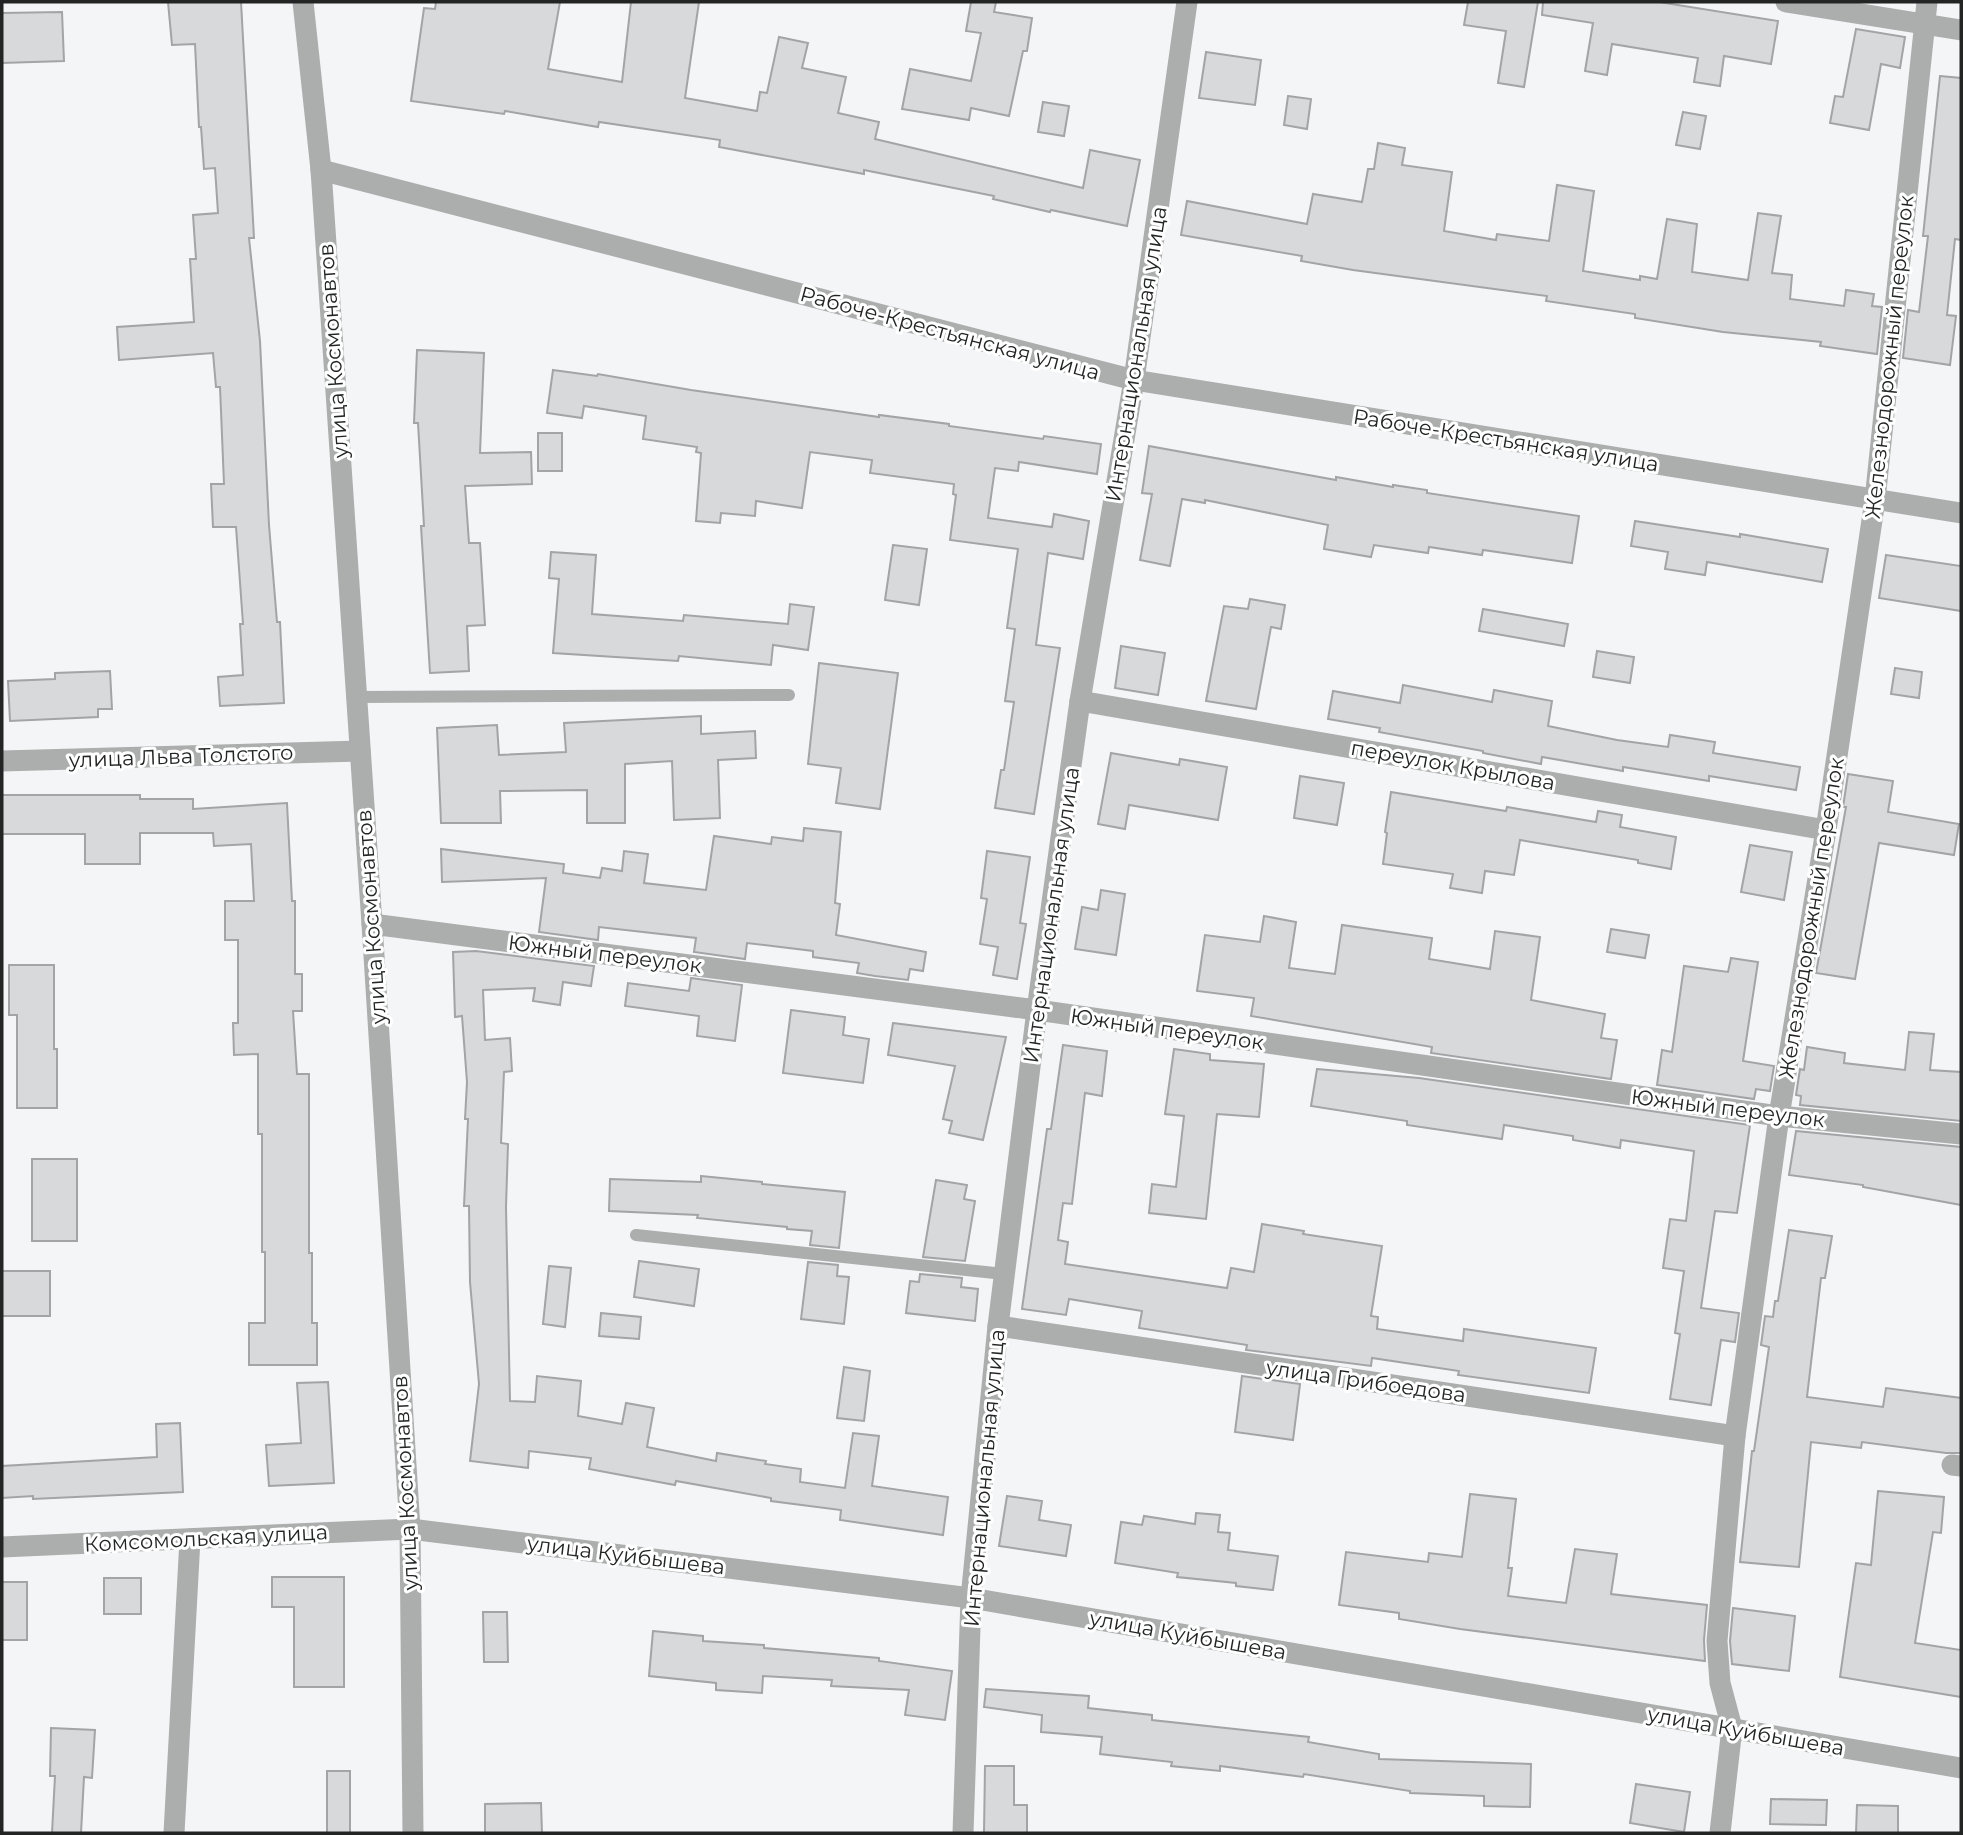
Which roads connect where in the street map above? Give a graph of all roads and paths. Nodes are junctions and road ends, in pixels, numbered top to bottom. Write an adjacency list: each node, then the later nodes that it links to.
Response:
1 (303, 2): 7 (street, улица Космонавтов)
2 (1187, 2): 8 (street, Интернациональная улица)
3 (1786, 2): 5 (street)
4 (1927, 2): 5 (street, Железнодорожный переулок)
5 (1924, 24): 6 (street); 9 (street, Железнодорожный переулок)
6 (1961, 30)
7 (321, 170): 8 (street, Рабоче-Крестьянская улица); 12 (street, улица Космонавтов)
8 (1134, 380): 9 (street, Рабоче-Крестьянская улица); 13 (street, Интернациональная улица)
9 (1875, 500): 10 (street, Рабоче-Крестьянская улица); 16 (street, Железнодорожный переулок)
10 (1961, 513)
11 (789, 695): 12 (lane)
12 (356, 697): 14 (street, улица Космонавтов)
13 (1080, 701): 16 (street, переулок Крылова); 18 (street, Интернациональная улица)
14 (360, 751): 15 (street, улица Льва Толстого); 17 (street, улица Космонавтов)
15 (2, 761)
16 (1826, 830): 19 (street, Железнодорожный переулок)
17 (372, 924): 18 (street, Южный переулок); 25 (street, улица Космонавтов)
18 (1037, 1010): 19 (street, Южный переулок); 22 (street, Интернациональная улица)
19 (1779, 1116): 20 (street, Южный переулок); 24 (street, Железнодорожный переулок)
20 (1961, 1134)
21 (636, 1235): 22 (lane)
22 (1004, 1274): 23 (street, Интернациональная улица)
23 (998, 1326): 24 (street, улица Грибоедова); 28 (street, Интернациональная улица)
24 (1735, 1436): 29 (street, Железнодорожный переулок)
25 (410, 1529): 26 (street, Комсомольская улица); 28 (street, улица Куйбышева); 32 (street, улица Космонавтов)
26 (190, 1539): 27 (street, Комсомольская улица); 31 (street)
27 (2, 1547)
28 (971, 1598): 29 (street, улица Куйбышева); 33 (street, Интернациональная улица)
29 (1732, 1728): 30 (street, улица Куйбышева); 34 (street, Железнодорожный переулок)
30 (1961, 1768)
31 (174, 1833)
32 (413, 1833)
33 (963, 1833)
34 (1720, 1833)

